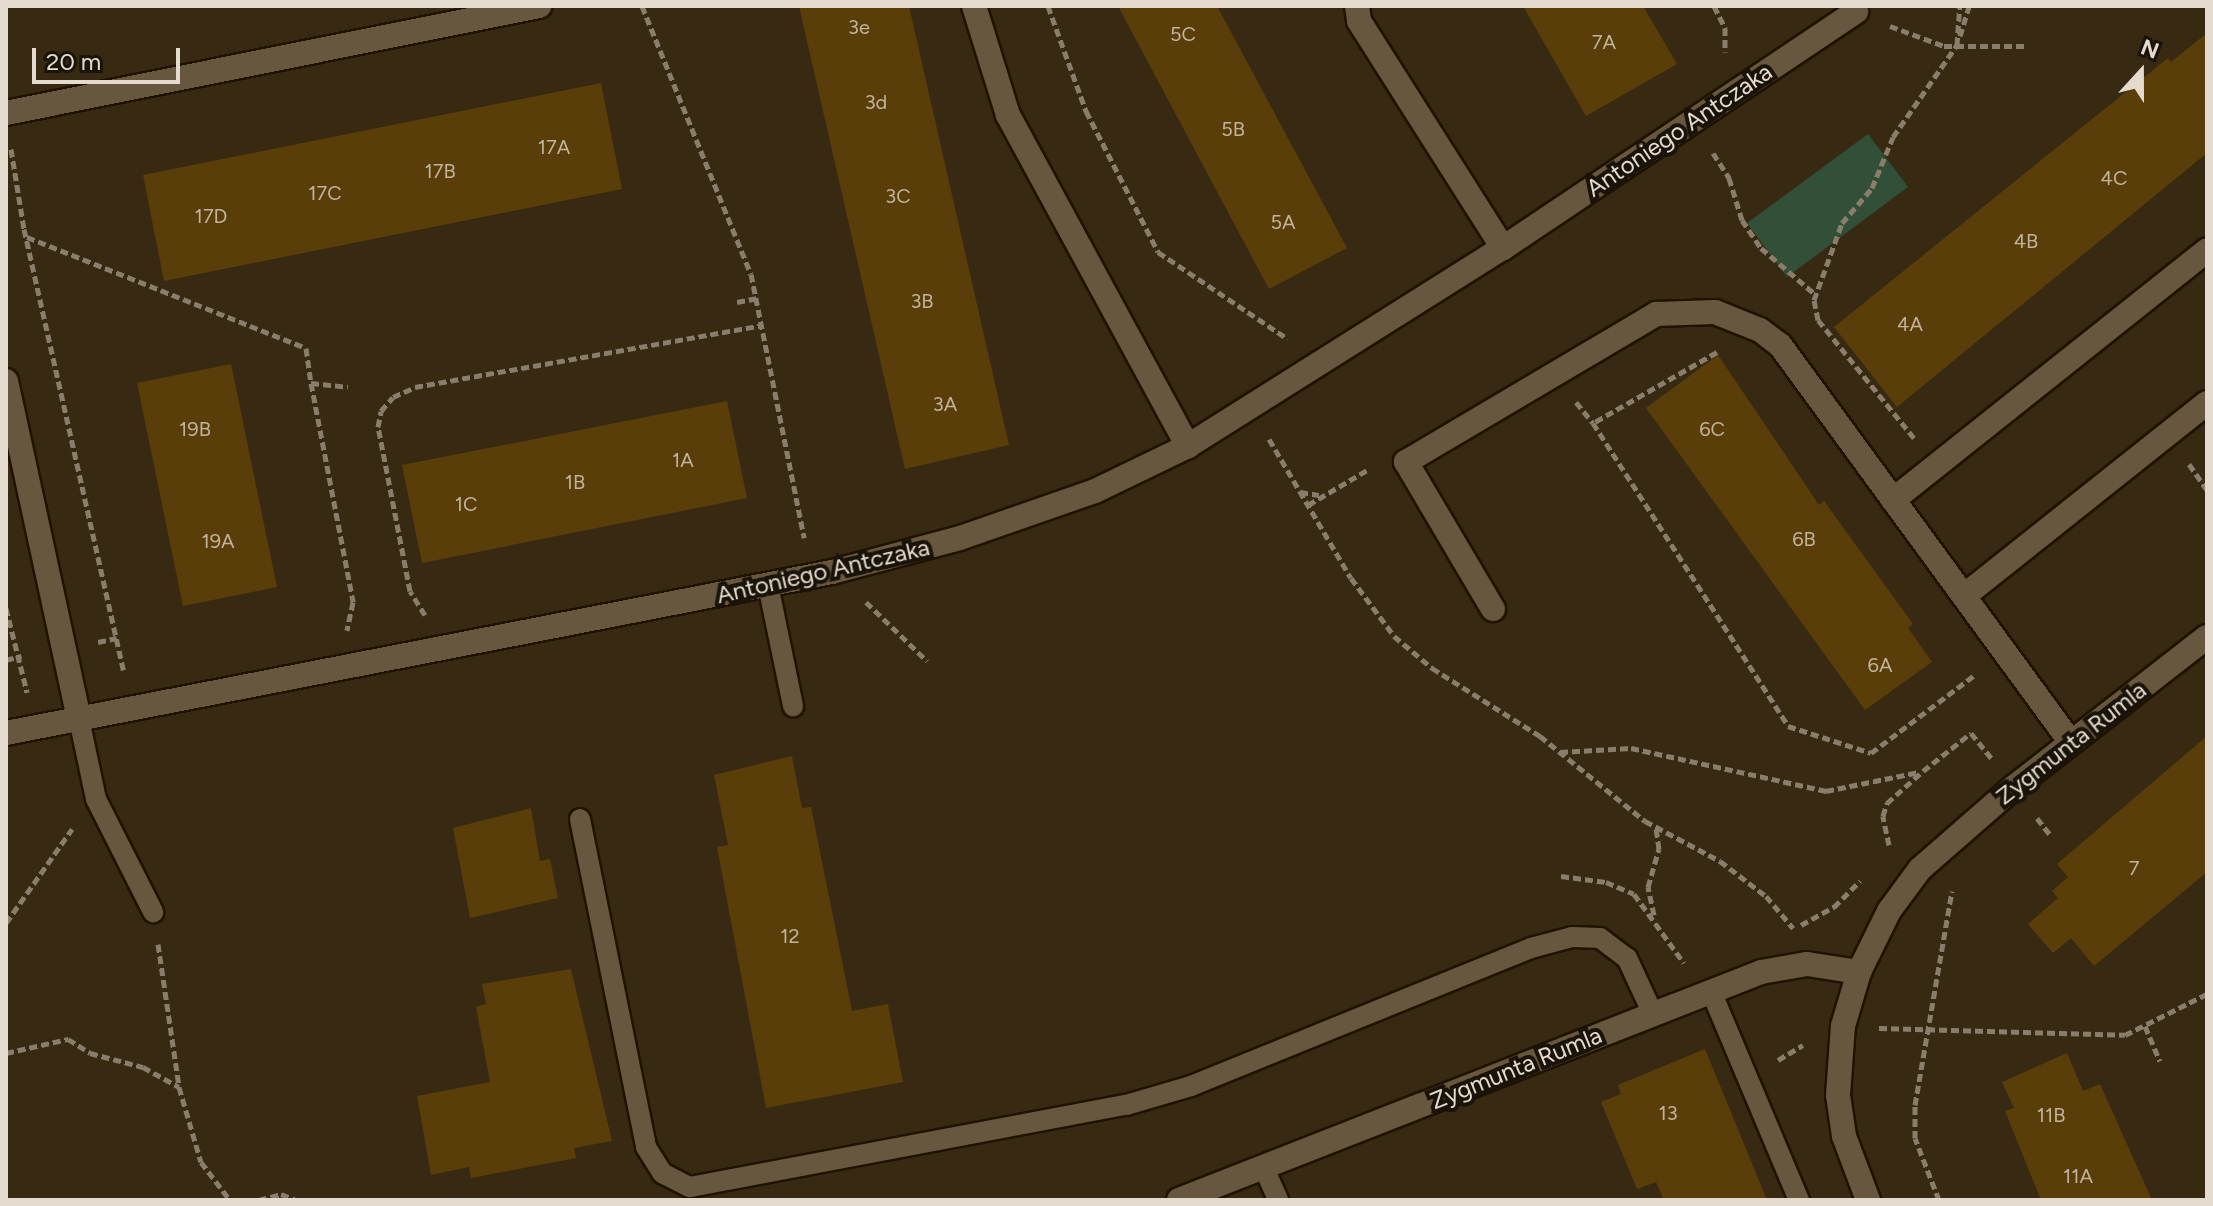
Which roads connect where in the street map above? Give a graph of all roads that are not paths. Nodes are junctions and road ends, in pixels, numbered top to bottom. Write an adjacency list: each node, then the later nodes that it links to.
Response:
1 (539, 6): 5 (street)
2 (974, 6): 10 (street)
3 (1357, 6): 6 (street)
4 (1856, 12): 6 (street, Antoniego Antczaka)
5 (6, 113)
6 (1503, 248): 10 (street, Antoniego Antczaka)
7 (2207, 250): 11 (street)
8 (6, 381): 17 (street)
9 (2207, 403): 13 (street)
10 (1188, 446): 12 (street, Antoniego Antczaka)
11 (1893, 500): 13 (street); 14 (street)
12 (768, 585): 16 (lane); 17 (street, Antoniego Antczaka)
13 (1964, 596): 19 (street)
14 (1493, 609)
15 (2207, 637): 19 (street, Zygmunta Rumla)
16 (793, 706)
17 (79, 719): 18 (street, Antoniego Antczaka); 21 (lane)
18 (6, 733)
19 (2071, 742): 22 (street, Zygmunta Rumla)
20 (580, 819): 24 (lane)
21 (153, 912)
22 (1859, 972): 23 (street, Zygmunta Rumla); 29 (street, Zygmunta Rumla)
23 (1711, 991): 24 (street, Zygmunta Rumla); 28 (lane)
24 (1653, 1014): 25 (street, Zygmunta Rumla)
25 (1264, 1168): 26 (street, Zygmunta Rumla); 27 (lane)
26 (1179, 1200)
27 (1278, 1200)
28 (1799, 1200)
29 (1868, 1200)

